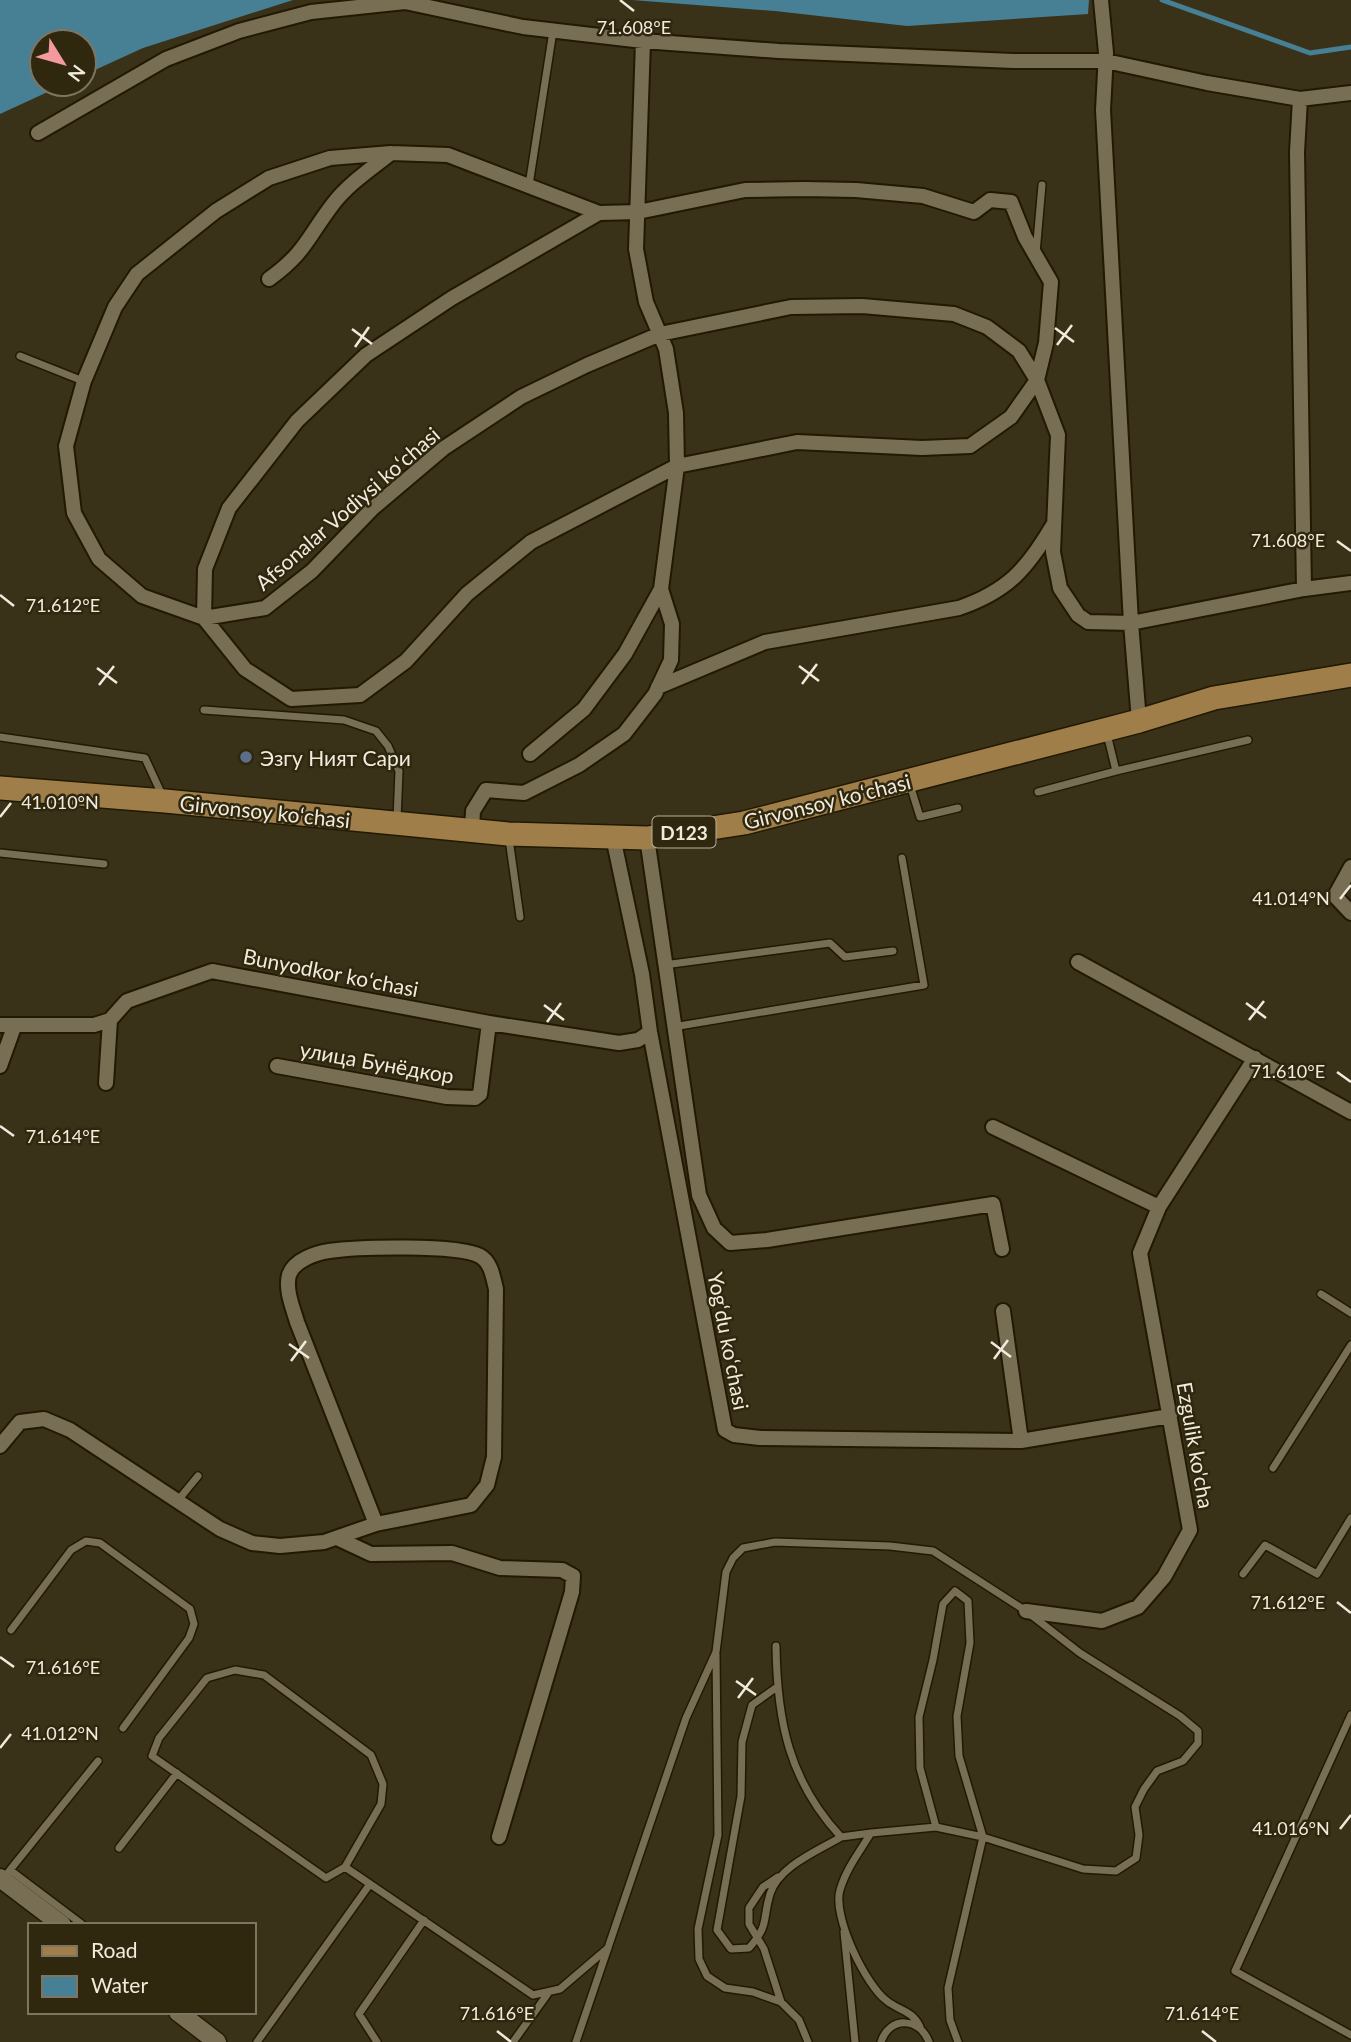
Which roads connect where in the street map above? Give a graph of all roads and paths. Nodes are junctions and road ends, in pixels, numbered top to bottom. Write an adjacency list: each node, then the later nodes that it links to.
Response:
1 (1101, 0): 4 (street)
2 (553, 31): 3 (street); 7 (street); 9 (lane)
3 (643, 41): 4 (street); 11 (street)
4 (1106, 57): 6 (street); 25 (street)
5 (1351, 93): 6 (street)
6 (1300, 99): 23 (street)
7 (38, 133)
8 (391, 153): 9 (street, Afsonalar Vodiysi koʻchasi); 14 (street); 18 (street, Afsonalar Vodiysi koʻchasi)
9 (529, 185): 12 (street, Afsonalar Vodiysi koʻchasi)
10 (1042, 185): 13 (lane)
11 (638, 212): 12 (street, Afsonalar Vodiysi koʻchasi); 13 (street, Afsonalar Vodiysi koʻchasi); 15 (street)
12 (599, 213): 24 (street, Afsonalar Vodiysi koʻchasi)
13 (1036, 257): 17 (street, Afsonalar Vodiysi koʻchasi)
14 (269, 279)
15 (660, 334): 17 (street, Afsonalar Vodiysi koʻchasi); 19 (street); 24 (street, Afsonalar Vodiysi koʻchasi)
16 (20, 356): 18 (lane)
17 (1037, 380): 19 (street, Afsonalar Vodiysi koʻchasi); 20 (street, Afsonalar Vodiysi koʻchasi)
18 (84, 381): 24 (street, Afsonalar Vodiysi koʻchasi)
19 (677, 466): 22 (street); 24 (street, Afsonalar Vodiysi koʻchasi)
20 (1055, 520): 25 (street, Afsonalar Vodiysi koʻchasi); 27 (street, Afsonalar Vodiysi koʻchasi)
21 (1351, 583): 23 (street, Afsonalar Vodiysi koʻchasi)
22 (661, 589): 27 (street); 33 (street)
23 (1304, 589): 25 (street, Afsonalar Vodiysi koʻchasi)
24 (204, 618)
25 (1131, 623): 29 (street)
26 (1351, 675): 29 (main road, Girvonsoy koʻchasi / D123)
27 (658, 687): 41 (street)
28 (204, 710): 40 (lane)
29 (1139, 721): 30 (main road, Girvonsoy koʻchasi / D123)
30 (1106, 730): 34 (lane); 35 (main road, Girvonsoy koʻchasi / D123)
31 (0, 737): 38 (lane)
32 (1248, 740): 34 (lane)
33 (530, 754)
34 (1116, 771): 37 (lane)
35 (908, 781): 39 (lane); 44 (main road, Girvonsoy koʻchasi / D123)
36 (0, 788): 38 (main road, Girvonsoy koʻchasi / D123)
37 (1038, 792)
38 (164, 801): 40 (main road, Girvonsoy koʻchasi / D123)
39 (958, 808)
40 (396, 823): 41 (main road, Girvonsoy koʻchasi / D123)
41 (472, 831): 42 (main road, Girvonsoy koʻchasi / D123)
42 (508, 834): 43 (main road, Girvonsoy koʻchasi / D123); 50 (lane)
43 (613, 837): 44 (main road, Girvonsoy koʻchasi / D123); 58 (street, Yogʻdu koʻchasi)
44 (646, 838): 53 (street, Yogʻdu koʻchasi)
45 (0, 853): 47 (lane)
46 (902, 858): 57 (lane)
47 (104, 864)
48 (1351, 867): 49 (street)
49 (1351, 913)
50 (520, 917)
51 (893, 951): 53 (lane)
52 (1077, 962): 59 (street)
53 (664, 965): 57 (street, Yogʻdu koʻchasi)
54 (110, 1020): 55 (street, Bunyodkor koʻchasi); 56 (street); 62 (street)
55 (489, 1023): 58 (street, Bunyodkor koʻchasi); 61 (street, улица Бунёдкор)
56 (7, 1026): 60 (street)
57 (672, 1027): 66 (street, Yogʻdu koʻchasi)
58 (650, 1032): 72 (street, Yogʻdu koʻchasi)
59 (1255, 1058): 63 (street); 65 (street, Ezgulik ko'cha)
60 (0, 1066)
61 (277, 1066)
62 (106, 1083)
63 (1351, 1112)
64 (993, 1127): 65 (street)
65 (1159, 1207): 71 (street, Ezgulik ko'cha)
66 (1002, 1250)
67 (1321, 1294): 69 (lane)
68 (1003, 1311): 72 (street)
69 (1351, 1313)
70 (1351, 1345): 74 (lane)
71 (1170, 1416): 72 (street); 81 (street, Ezgulik ko'cha)
72 (1021, 1441)
73 (0, 1446): 76 (street)
74 (1273, 1468)
75 (198, 1476): 76 (lane)
76 (179, 1499): 79 (street)
77 (1351, 1518): 80 (lane)
78 (376, 1524): 78 (street); 79 (street)
79 (339, 1539): 92 (street)
80 (1243, 1574)
81 (1027, 1611): 84 (lane); 94 (lane)
82 (11, 1630): 87 (lane)
83 (776, 1647): 85 (lane)
84 (716, 1652): 105 (lane); 107 (lane)
85 (777, 1687): 93 (lane); 104 (lane)
86 (1351, 1715): 110 (lane)
87 (123, 1728)
88 (98, 1761): 98 (lane)
89 (177, 1773): 95 (lane); 96 (lane); 96 (lane)
90 (936, 1827): 91 (lane); 94 (lane); 94 (lane)
91 (871, 1833): 93 (lane); 103 (lane)
92 (499, 1837)
93 (841, 1837): 97 (lane)
94 (983, 1837): 120 (lane)
95 (119, 1848)
96 (345, 1867): 99 (lane)
97 (781, 1875): 104 (lane); 104 (lane)
98 (4, 1876): 101 (street); 102 (lane)
99 (370, 1884): 100 (lane); 112 (lane)
100 (424, 1920): 106 (lane); 113 (lane)
101 (60, 1923)
102 (80, 1923)
103 (843, 1928): 109 (lane); 117 (lane)
104 (757, 1939): 107 (lane)
105 (609, 1947): 106 (lane); 115 (lane)
106 (550, 1991): 114 (lane)
107 (781, 2002): 116 (lane)
108 (181, 2014): 111 (street)
109 (920, 2027): 118 (lane); 119 (lane)
110 (1351, 2035)
111 (217, 2042)
112 (257, 2042)
113 (377, 2042)
114 (513, 2042)
115 (576, 2042)
116 (808, 2042)
117 (855, 2042)
118 (881, 2042)
119 (929, 2042)
120 (958, 2042)

